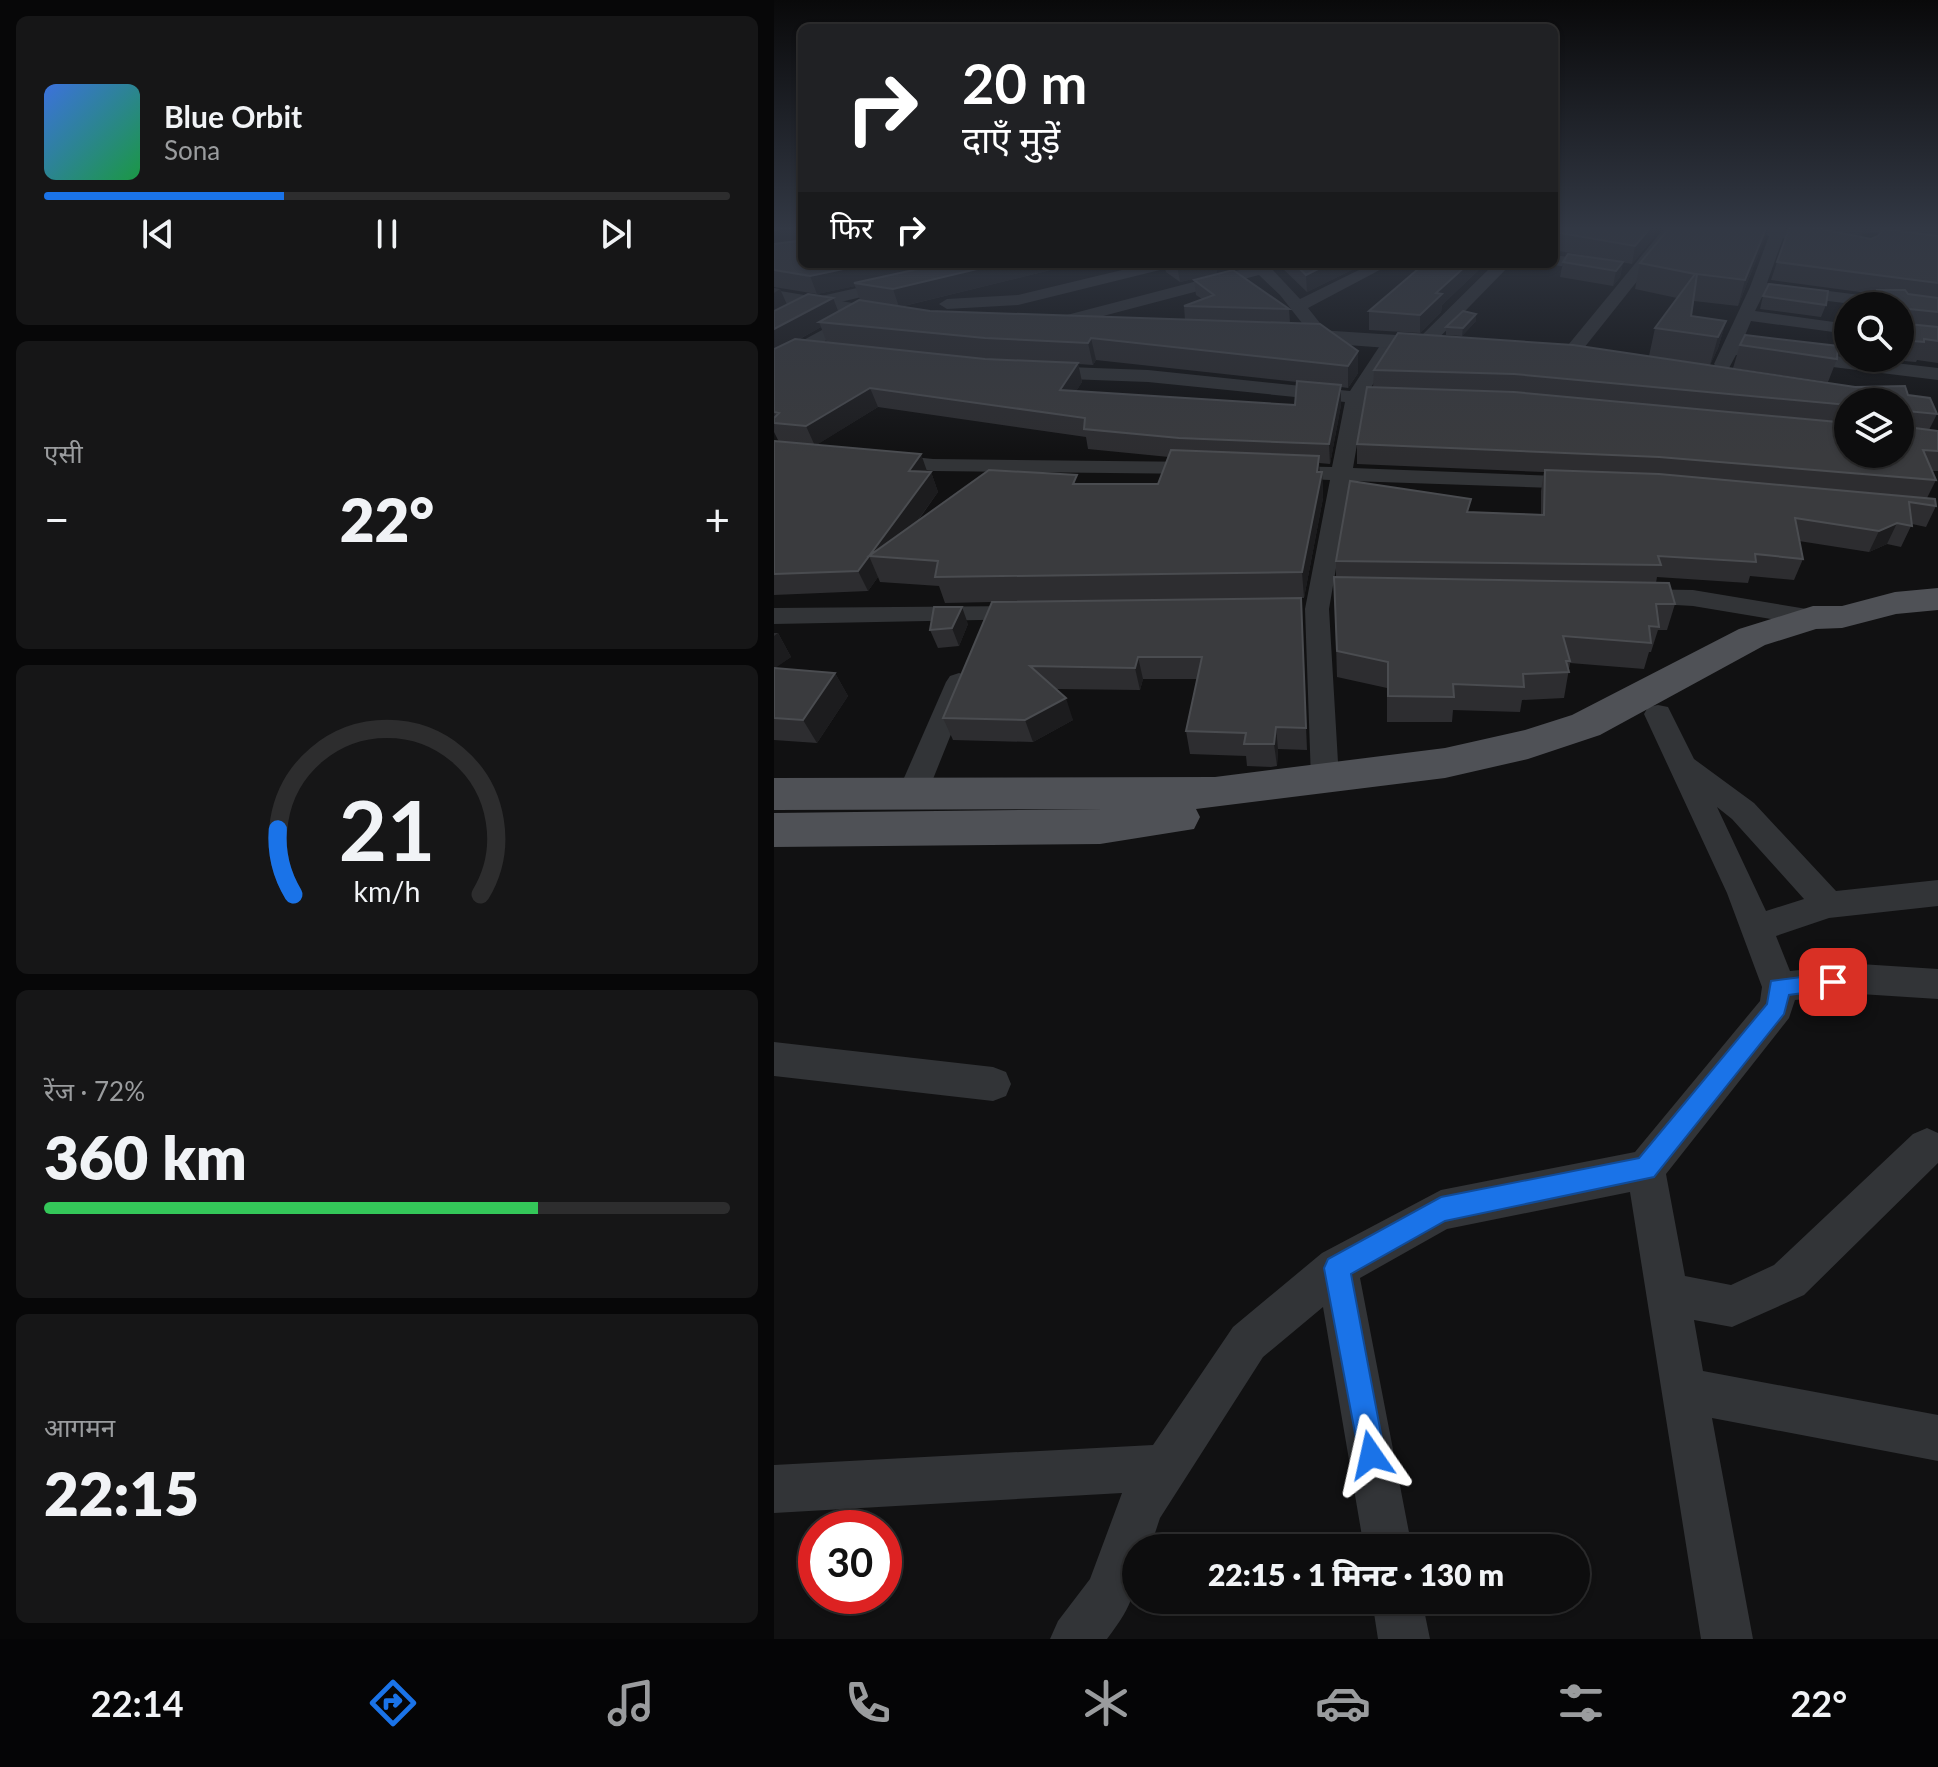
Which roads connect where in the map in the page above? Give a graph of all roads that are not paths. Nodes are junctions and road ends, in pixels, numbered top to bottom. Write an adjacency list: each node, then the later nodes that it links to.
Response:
1 (1002, 302): 14 (street)
2 (1126, 302): 17 (street)
3 (1295, 302): 9 (street)
4 (1306, 302): 9 (street)
5 (1465, 302): 23 (street)
6 (1609, 302): 28 (street)
7 (1751, 302): 13 (street)
8 (814, 303): 12 (street); 16 (street)
9 (1299, 306): 21 (street)
10 (1914, 307): 11 (street)
11 (1938, 310)
12 (865, 311): 14 (street); 25 (street)
13 (1745, 315): 18 (street); 26 (street)
14 (936, 316): 15 (street)
15 (984, 324)
16 (774, 326)
17 (1038, 326): 19 (street)
18 (1834, 327)
19 (1122, 329)
20 (1259, 334): 21 (street)
21 (1322, 337): 22 (street)
22 (1391, 342): 23 (street); 34 (street)
23 (1423, 344): 24 (street)
24 (1467, 347)
25 (800, 349): 27 (street); 30 (street)
26 (1730, 349): 32 (street); 33 (street)
27 (832, 352)
28 (1562, 354): 29 (street)
29 (1599, 359)
30 (774, 364)
31 (1022, 371): 34 (street)
32 (1938, 374)
33 (1717, 377)
34 (1355, 397): 35 (street); 39 (street)
35 (1433, 400)
36 (869, 459): 37 (street)
37 (1221, 469)
38 (1265, 471): 39 (street)
39 (1340, 474): 40 (street); 41 (street)
40 (1607, 484)
41 (1325, 597): 44 (street); 51 (street)
42 (1616, 597): 48 (street)
43 (1938, 599): 48 (main road)
44 (1287, 609)
45 (1046, 613): 46 (street)
46 (988, 614): 47 (street); 53 (street)
47 (774, 616)
48 (1828, 618): 49 (main road); 51 (main road)
49 (1658, 714): 50 (street); 54 (main road)
50 (1679, 763): 56 (street); 57 (street)
51 (1325, 779): 53 (main road)
52 (774, 794): 53 (main road)
53 (912, 794)
54 (774, 830)
55 (1938, 893): 56 (street)
56 (1829, 905): 57 (street)
57 (1757, 928): 59 (street)
58 (1938, 984): 59 (street)
59 (1779, 987): 63 (street)
60 (774, 1059): 61 (street)
61 (993, 1084)
62 (1927, 1147): 65 (street)
63 (1646, 1169): 64 (street); 65 (street)
64 (1337, 1268): 68 (street); 70 (street)
65 (1667, 1294): 66 (street)
66 (1684, 1390): 67 (street); 74 (street)
67 (1938, 1438)
68 (1165, 1468): 69 (street); 72 (street)
69 (774, 1489)
70 (1385, 1534)
71 (1400, 1614): 73 (street)
72 (1076, 1639)
73 (1404, 1639)
74 (1727, 1639)

